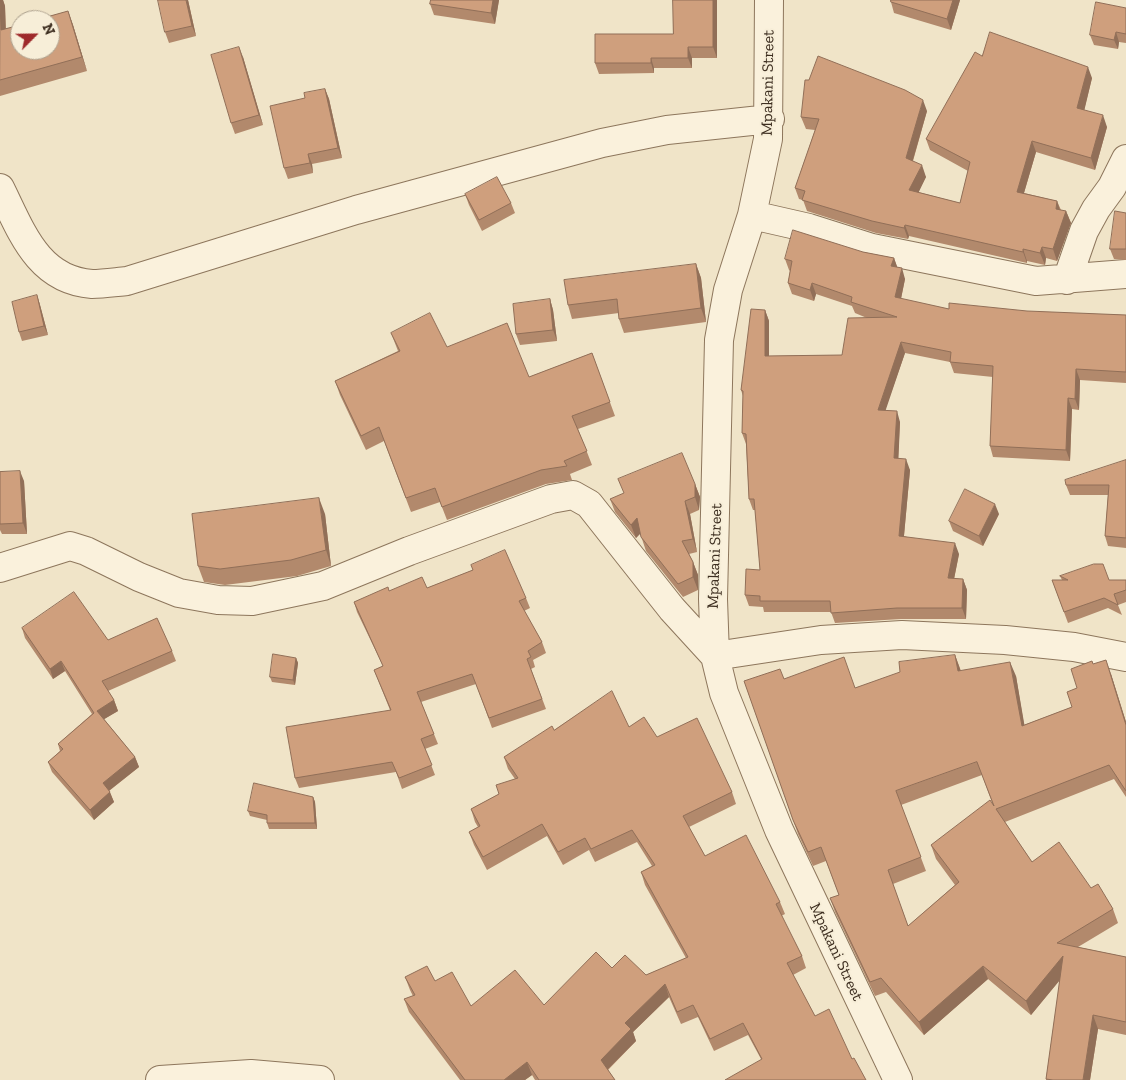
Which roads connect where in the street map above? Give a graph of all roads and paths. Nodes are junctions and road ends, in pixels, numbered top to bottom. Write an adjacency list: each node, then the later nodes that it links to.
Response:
1 (769, 0): 2 (street, Mpakani Street)
2 (770, 119): 5 (street, Mpakani Street); 7 (street)
3 (1126, 159): 9 (street)
4 (0, 188): 7 (street)
5 (752, 215): 9 (street); 11 (street, Mpakani Street)
6 (0, 228): 7 (street)
7 (27, 244)
8 (1126, 274): 9 (street)
9 (1067, 280)
10 (0, 568): 11 (street)
11 (714, 656): 12 (street); 15 (street, Mpakani Street)
12 (1126, 657)
13 (160, 1080): 14 (street)
14 (320, 1080)
15 (898, 1080)

